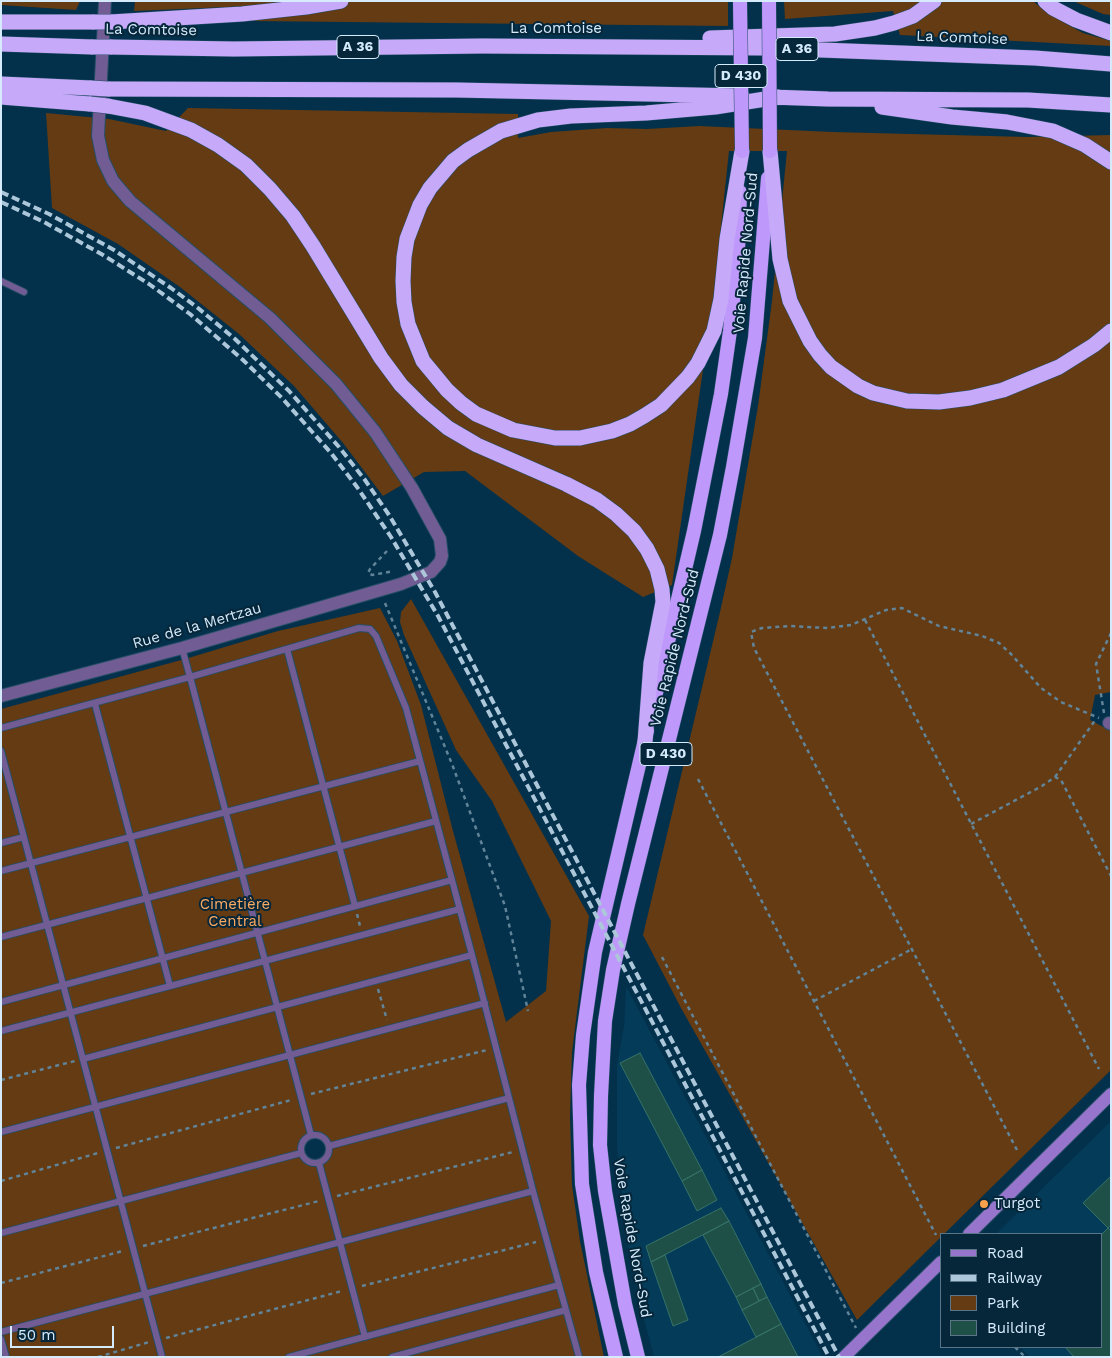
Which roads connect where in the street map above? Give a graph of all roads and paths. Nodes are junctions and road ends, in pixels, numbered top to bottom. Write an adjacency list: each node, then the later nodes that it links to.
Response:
1 (105, 1): 25 (street, Rue de la Mertzau)
2 (341, 1): 7 (highway, bridge)
3 (740, 1): 17 (highway, Voie Rapide Nord-Sud / D 430, bridge)
4 (769, 1): 18 (highway, Voie Rapide Nord-Sud / D 430, bridge)
5 (934, 1): 10 (highway)
6 (1045, 1): 8 (highway)
7 (1, 22)
8 (1111, 33)
9 (1, 44): 10 (highway, La Comtoise / A 36, bridge)
10 (483, 46): 11 (highway, La Comtoise / A 36)
11 (1111, 64)
12 (1, 84): 14 (highway, bridge)
13 (1, 97): 36 (highway, bridge)
14 (778, 97): 15 (highway); 17 (highway)
15 (828, 99): 16 (highway); 19 (highway)
16 (1111, 105)
17 (742, 151): 36 (highway, Voie Rapide Nord-Sud / D 430)
18 (770, 151): 22 (highway); 123 (highway, Voie Rapide Nord-Sud / D 430)
19 (1111, 162)
20 (1, 281): 21 (lane)
21 (24, 292)
22 (1111, 331)
23 (387, 551): 24 (path)
24 (370, 568)
25 (380, 590): 28 (street, Rue de la Mertzau); 73 (path)
26 (865, 620): 33 (path); 44 (path); 61 (path)
27 (1111, 633): 34 (path)
28 (182, 648): 30 (lane); 31 (street, Rue de la Mertzau)
29 (287, 649): 30 (lane); 38 (lane); 41 (lane)
30 (190, 677): 32 (lane); 42 (lane)
31 (1, 696)
32 (95, 704): 35 (lane); 46 (lane)
33 (1096, 718): 34 (path); 39 (path)
34 (1107, 723)
35 (1, 728)
36 (645, 742): 122 (highway, Voie Rapide Nord-Sud / D 430)
37 (1, 751): 45 (lane)
38 (420, 761): 41 (lane); 43 (lane)
39 (1055, 777): 44 (path); 52 (path)
40 (698, 779): 69 (path)
41 (323, 786): 42 (lane); 48 (lane)
42 (226, 811): 46 (lane); 51 (lane)
43 (436, 821): 48 (lane); 53 (lane)
44 (971, 824): 80 (path)
45 (24, 837): 47 (lane); 49 (lane)
46 (130, 837): 49 (lane); 54 (lane)
47 (1, 843)
48 (339, 846): 51 (lane); 55 (lane)
49 (32, 863): 50 (lane); 57 (lane)
50 (1, 871)
51 (242, 872): 54 (lane); 58 (lane)
52 (1111, 876)
53 (452, 880): 55 (lane); 56 (lane)
54 (146, 898): 57 (lane); 64 (lane)
55 (355, 906): 58 (lane); 59 (path)
56 (460, 909): 59 (lane); 62 (lane)
57 (47, 924): 60 (lane); 67 (lane)
58 (258, 932): 64 (lane); 65 (lane)
59 (363, 935): 65 (lane)
60 (1, 937)
61 (912, 949): 69 (path); 90 (path)
62 (472, 955): 66 (lane); 71 (lane)
63 (662, 957): 114 (path)
64 (163, 958): 67 (lane); 68 (lane)
65 (265, 960): 68 (lane); 72 (lane)
66 (375, 980): 72 (lane); 75 (path)
67 (63, 985): 70 (lane); 74 (lane)
68 (170, 986): 74 (lane)
69 (814, 1001): 100 (path)
70 (1, 1002)
71 (485, 1003): 75 (lane); 77 (lane)
72 (278, 1006): 78 (lane); 79 (lane)
73 (528, 1011)
74 (70, 1012): 76 (lane); 79 (lane)
75 (389, 1029): 78 (lane)
76 (1, 1031)
77 (496, 1048): 83 (path); 84 (lane)
78 (290, 1055): 83 (lane); 85 (lane)
79 (83, 1058): 81 (path); 85 (lane)
80 (1099, 1069)
81 (1, 1080)
82 (1111, 1094): 99 (main road)
83 (301, 1097): 87 (lane); 91 (path)
84 (509, 1098): 88 (lane); 89 (lane)
85 (95, 1106): 86 (lane); 91 (lane)
86 (1, 1132)
87 (311, 1135): 88 (lane); 92 (lane)
88 (329, 1146): 93 (lane)
89 (523, 1150): 95 (lane); 96 (path)
90 (1016, 1150)
91 (107, 1151): 94 (path); 97 (lane)
92 (301, 1153): 93 (lane); 97 (lane)
93 (319, 1163): 96 (lane)
94 (1, 1181)
95 (533, 1191): 101 (lane); 102 (lane)
96 (328, 1198): 102 (lane); 103 (path)
97 (120, 1201): 98 (lane); 103 (lane)
98 (1, 1232)
99 (970, 1233)
100 (936, 1235)
101 (546, 1239): 106 (lane); 107 (path)
102 (340, 1243): 107 (lane); 108 (lane)
103 (133, 1248): 105 (path); 108 (lane)
104 (940, 1263): 114 (main road)
105 (1, 1283)
106 (559, 1285): 109 (lane); 111 (lane)
107 (352, 1288): 111 (lane); 113 (path)
108 (145, 1293): 110 (lane); 113 (lane)
109 (566, 1310): 120 (lane); 121 (lane)
110 (1, 1332)
111 (365, 1337): 119 (lane)
112 (1, 1339): 116 (lane)
113 (158, 1340): 117 (path); 118 (lane)
114 (861, 1340): 124 (main road)
115 (1016, 1348): 125 (path)
116 (6, 1357)
117 (98, 1357)
118 (162, 1357)
119 (289, 1357)
120 (392, 1357)
121 (579, 1357)
122 (616, 1357)
123 (638, 1357)
124 (844, 1357)
125 (1025, 1357)

